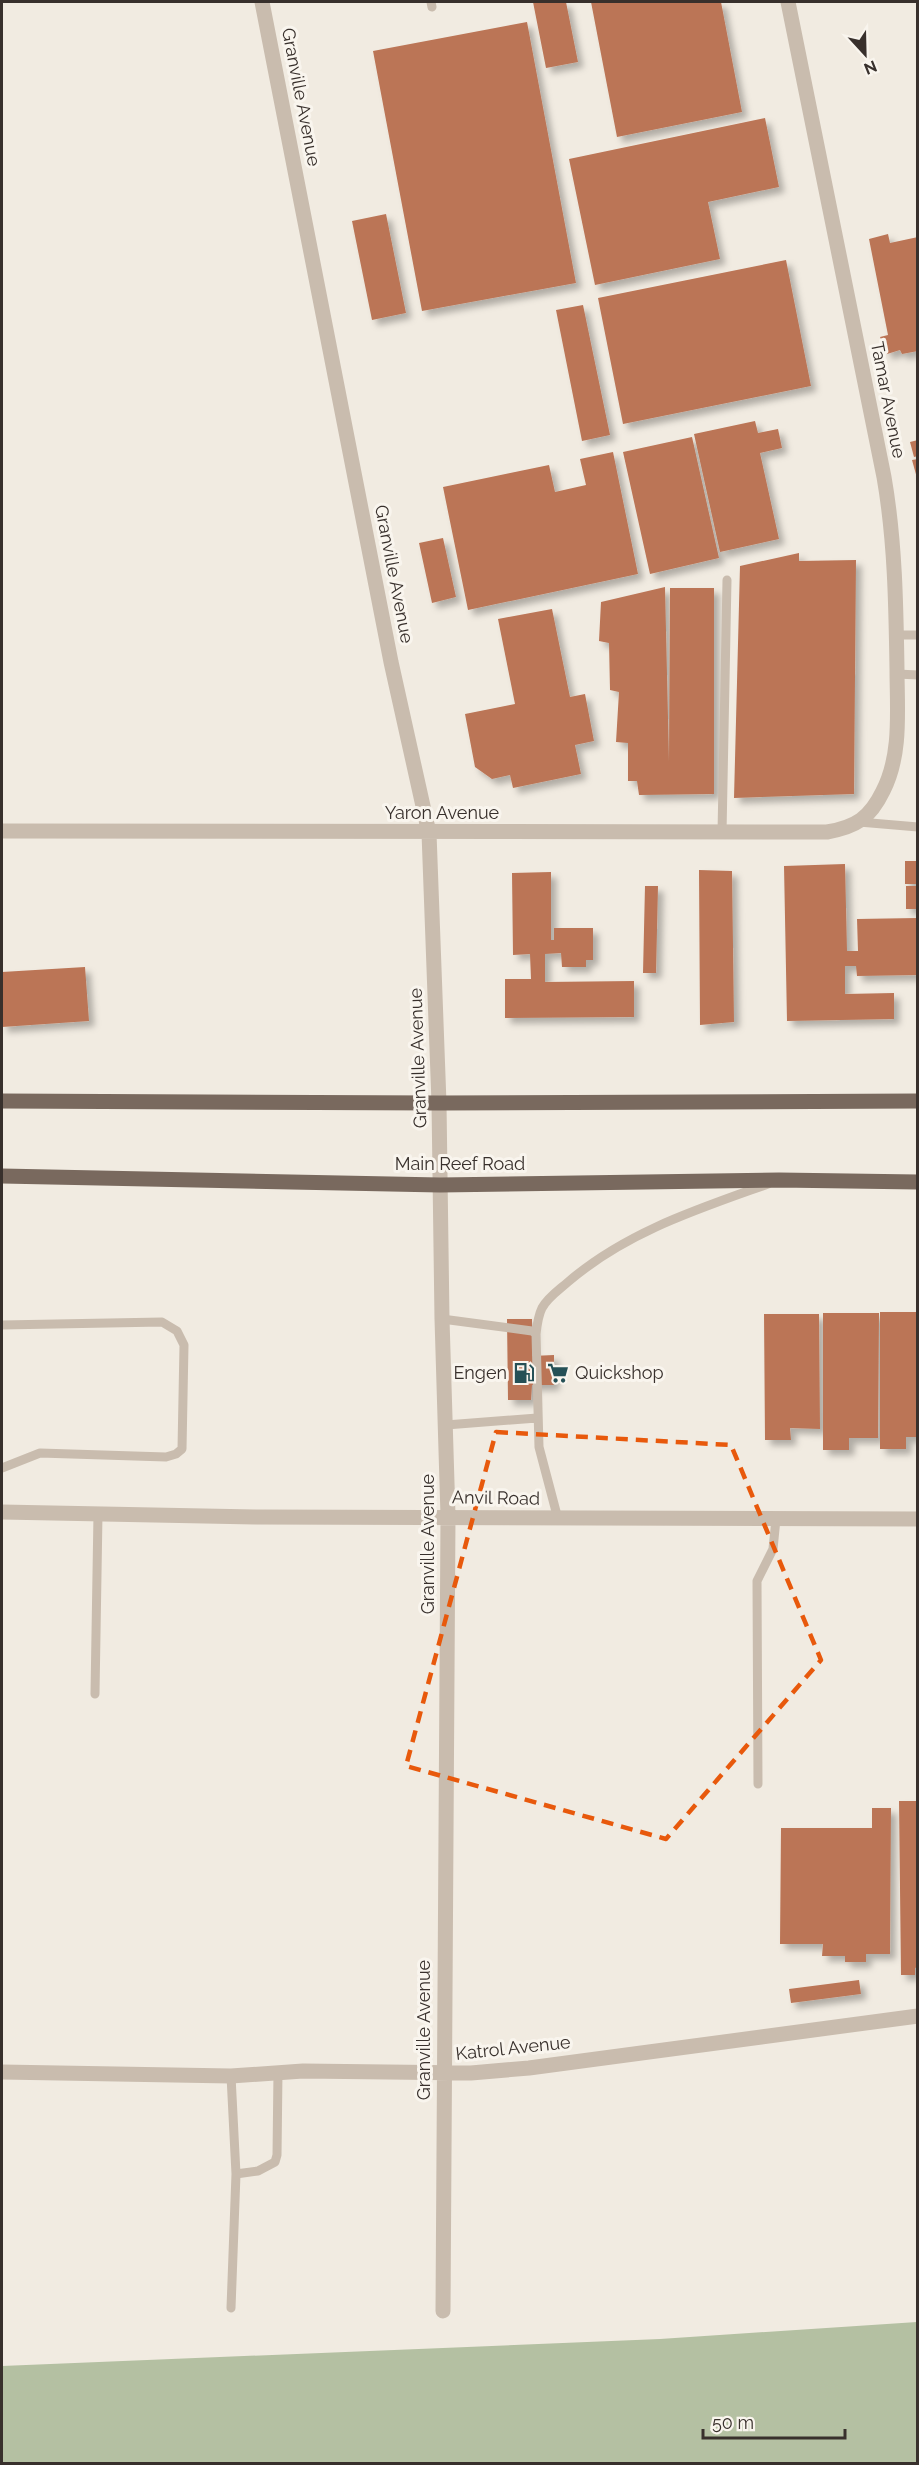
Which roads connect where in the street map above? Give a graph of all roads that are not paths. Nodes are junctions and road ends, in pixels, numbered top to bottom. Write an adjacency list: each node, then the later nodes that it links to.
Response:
1 (262, 2): 12 (street, Granville Avenue)
2 (788, 2): 4 (street, Tamar Avenue)
3 (727, 580): 13 (lane)
4 (897, 635): 5 (lane); 6 (street, Tamar Avenue)
5 (918, 635)
6 (897, 674): 7 (lane); 8 (street, Tamar Avenue)
7 (918, 675)
8 (874, 807): 9 (street, Yaron Avenue)
9 (859, 822): 10 (lane); 13 (street, Yaron Avenue)
10 (918, 827)
11 (2, 831): 12 (street, Yaron Avenue)
12 (429, 832): 13 (street, Yaron Avenue); 16 (street, Granville Avenue)
13 (722, 833)
14 (2, 1101): 16 (main road)
15 (918, 1101): 16 (main road)
16 (439, 1103): 20 (street, Granville Avenue)
17 (2, 1176): 20 (main road, Main Reef Road)
18 (779, 1180): 19 (main road, Main Reef Road); 20 (main road, Main Reef Road); 23 (lane)
19 (918, 1182)
20 (440, 1185): 21 (street, Granville Avenue)
21 (442, 1318): 23 (lane); 25 (street, Granville Avenue)
22 (2, 1325): 26 (lane)
23 (536, 1334): 24 (lane)
24 (537, 1418): 25 (lane); 30 (lane)
25 (446, 1425): 29 (street, Granville Avenue)
26 (2, 1468)
27 (2, 1512): 28 (street, Anvil Road)
28 (98, 1514): 29 (street, Anvil Road); 33 (lane)
29 (448, 1516): 30 (street, Anvil Road); 38 (street, Granville Avenue)
30 (558, 1519): 31 (street, Anvil Road)
31 (776, 1519): 32 (street, Anvil Road); 34 (lane)
32 (918, 1520)
33 (95, 1694)
34 (758, 1784)
35 (918, 2016): 38 (street, Katrol Avenue)
36 (2, 2072): 39 (street, Katrol Avenue)
37 (278, 2072): 38 (street, Katrol Avenue); 39 (street, Katrol Avenue); 40 (lane)
38 (444, 2073): 42 (street, Granville Avenue)
39 (231, 2076): 40 (lane)
40 (236, 2174): 41 (lane)
41 (231, 2308)
42 (443, 2311)

